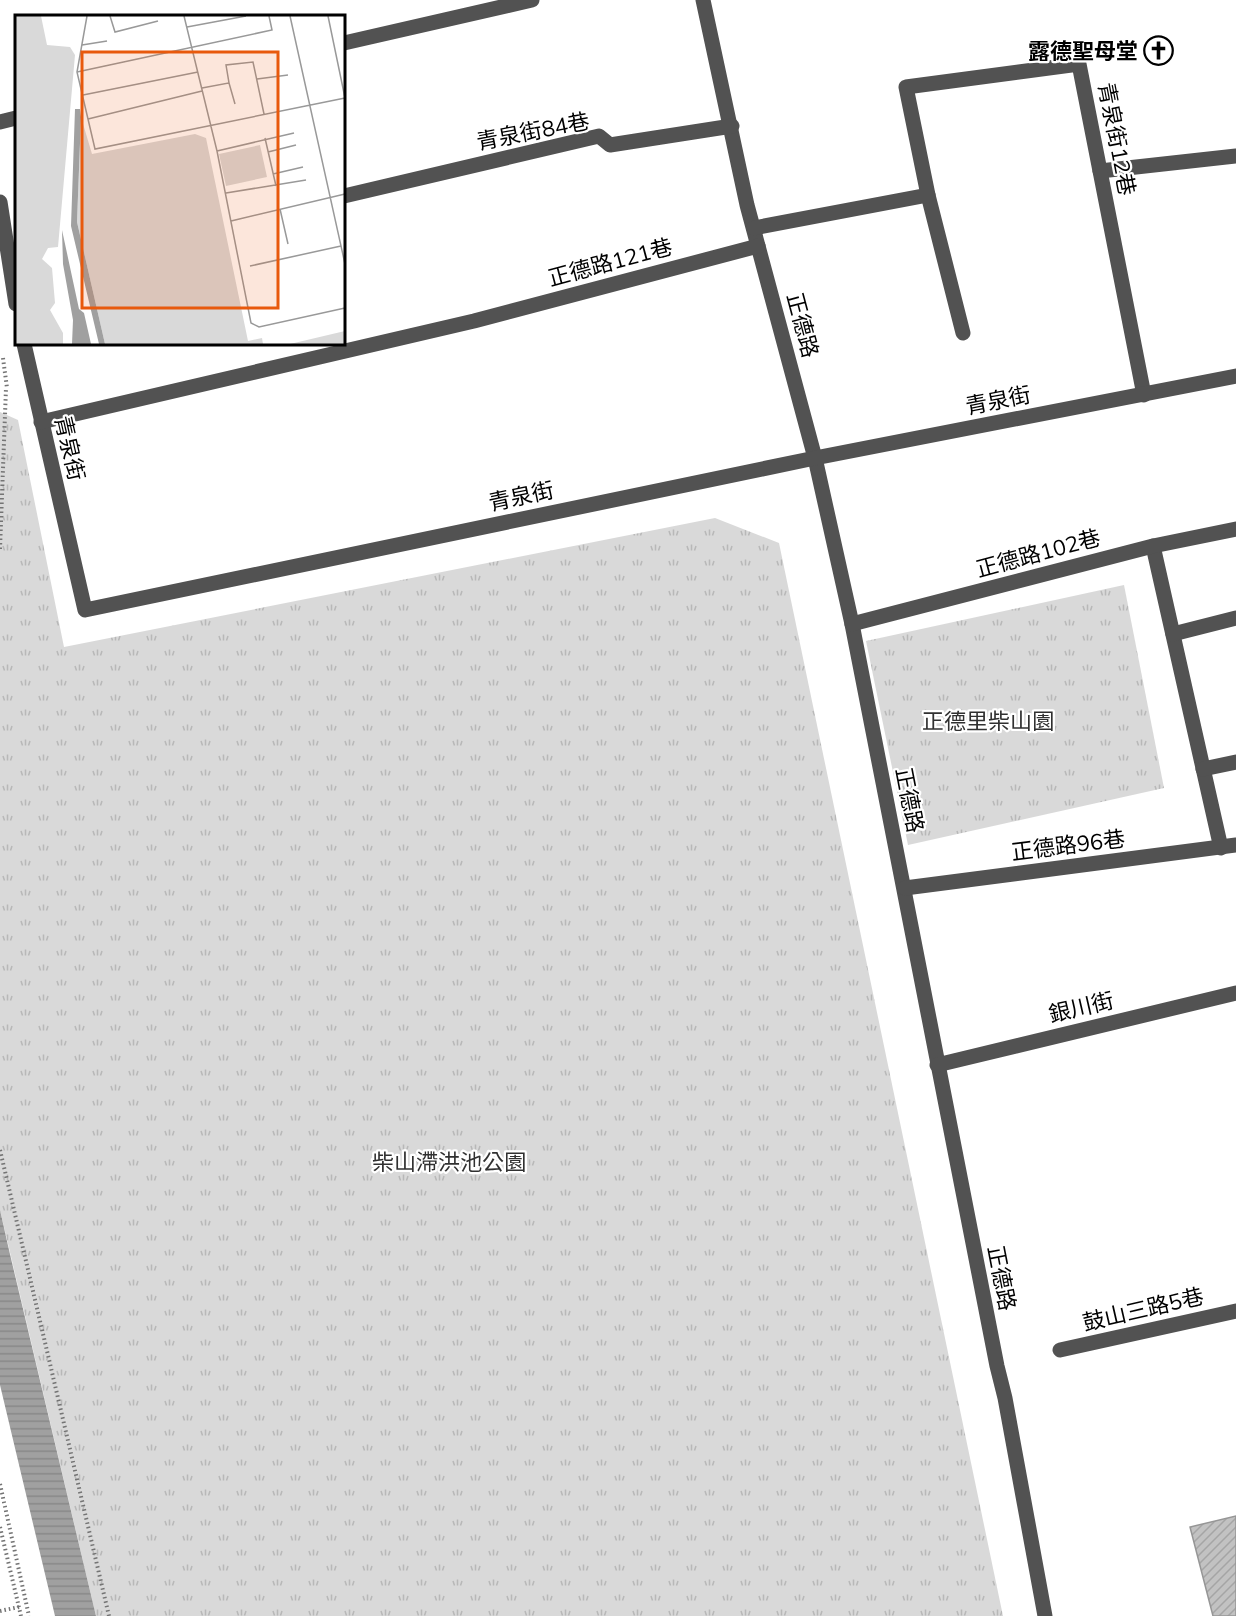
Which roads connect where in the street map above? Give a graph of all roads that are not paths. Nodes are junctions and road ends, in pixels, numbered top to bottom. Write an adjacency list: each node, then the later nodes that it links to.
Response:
1 (532, 0): 3 (street)
2 (703, 0): 6 (street, 正德路)
3 (345, 43)
4 (15, 118): 5 (street)
5 (0, 122)
6 (732, 126): 10 (street, 青泉街84巷); 12 (street, 正德路)
7 (1236, 156): 8 (street)
8 (1100, 171): 9 (street, 青泉街12巷); 19 (street, 青泉街12巷)
9 (928, 195): 12 (street); 16 (street)
10 (345, 196)
11 (0, 202): 14 (street)
12 (754, 228): 13 (street, 正德路)
13 (758, 246): 20 (street, 正德路121巷); 21 (street, 正德路)
14 (14, 274): 15 (street)
15 (15, 289)
16 (963, 333)
17 (24, 345): 20 (street, 青泉街)
18 (1236, 376): 19 (street, 青泉街)
19 (1144, 395): 21 (street, 青泉街)
20 (41, 422): 21 (street, 青泉街)
21 (815, 458): 25 (street, 正德路)
22 (1236, 529): 23 (street, 正德路102巷)
23 (1153, 546): 25 (street, 正德路102巷); 26 (street)
24 (1236, 618): 26 (street)
25 (852, 624): 30 (street, 正德路)
26 (1173, 634): 28 (street)
27 (1236, 762): 28 (street)
28 (1203, 769): 29 (street)
29 (1228, 847): 30 (street, 正德路96巷)
30 (905, 888): 32 (street, 正德路)
31 (1236, 993): 32 (street, 銀川街)
32 (937, 1065): 35 (street, 正德路)
33 (1236, 1311): 34 (street, 鼓山三路5巷)
34 (1060, 1350)
35 (1045, 1616)

